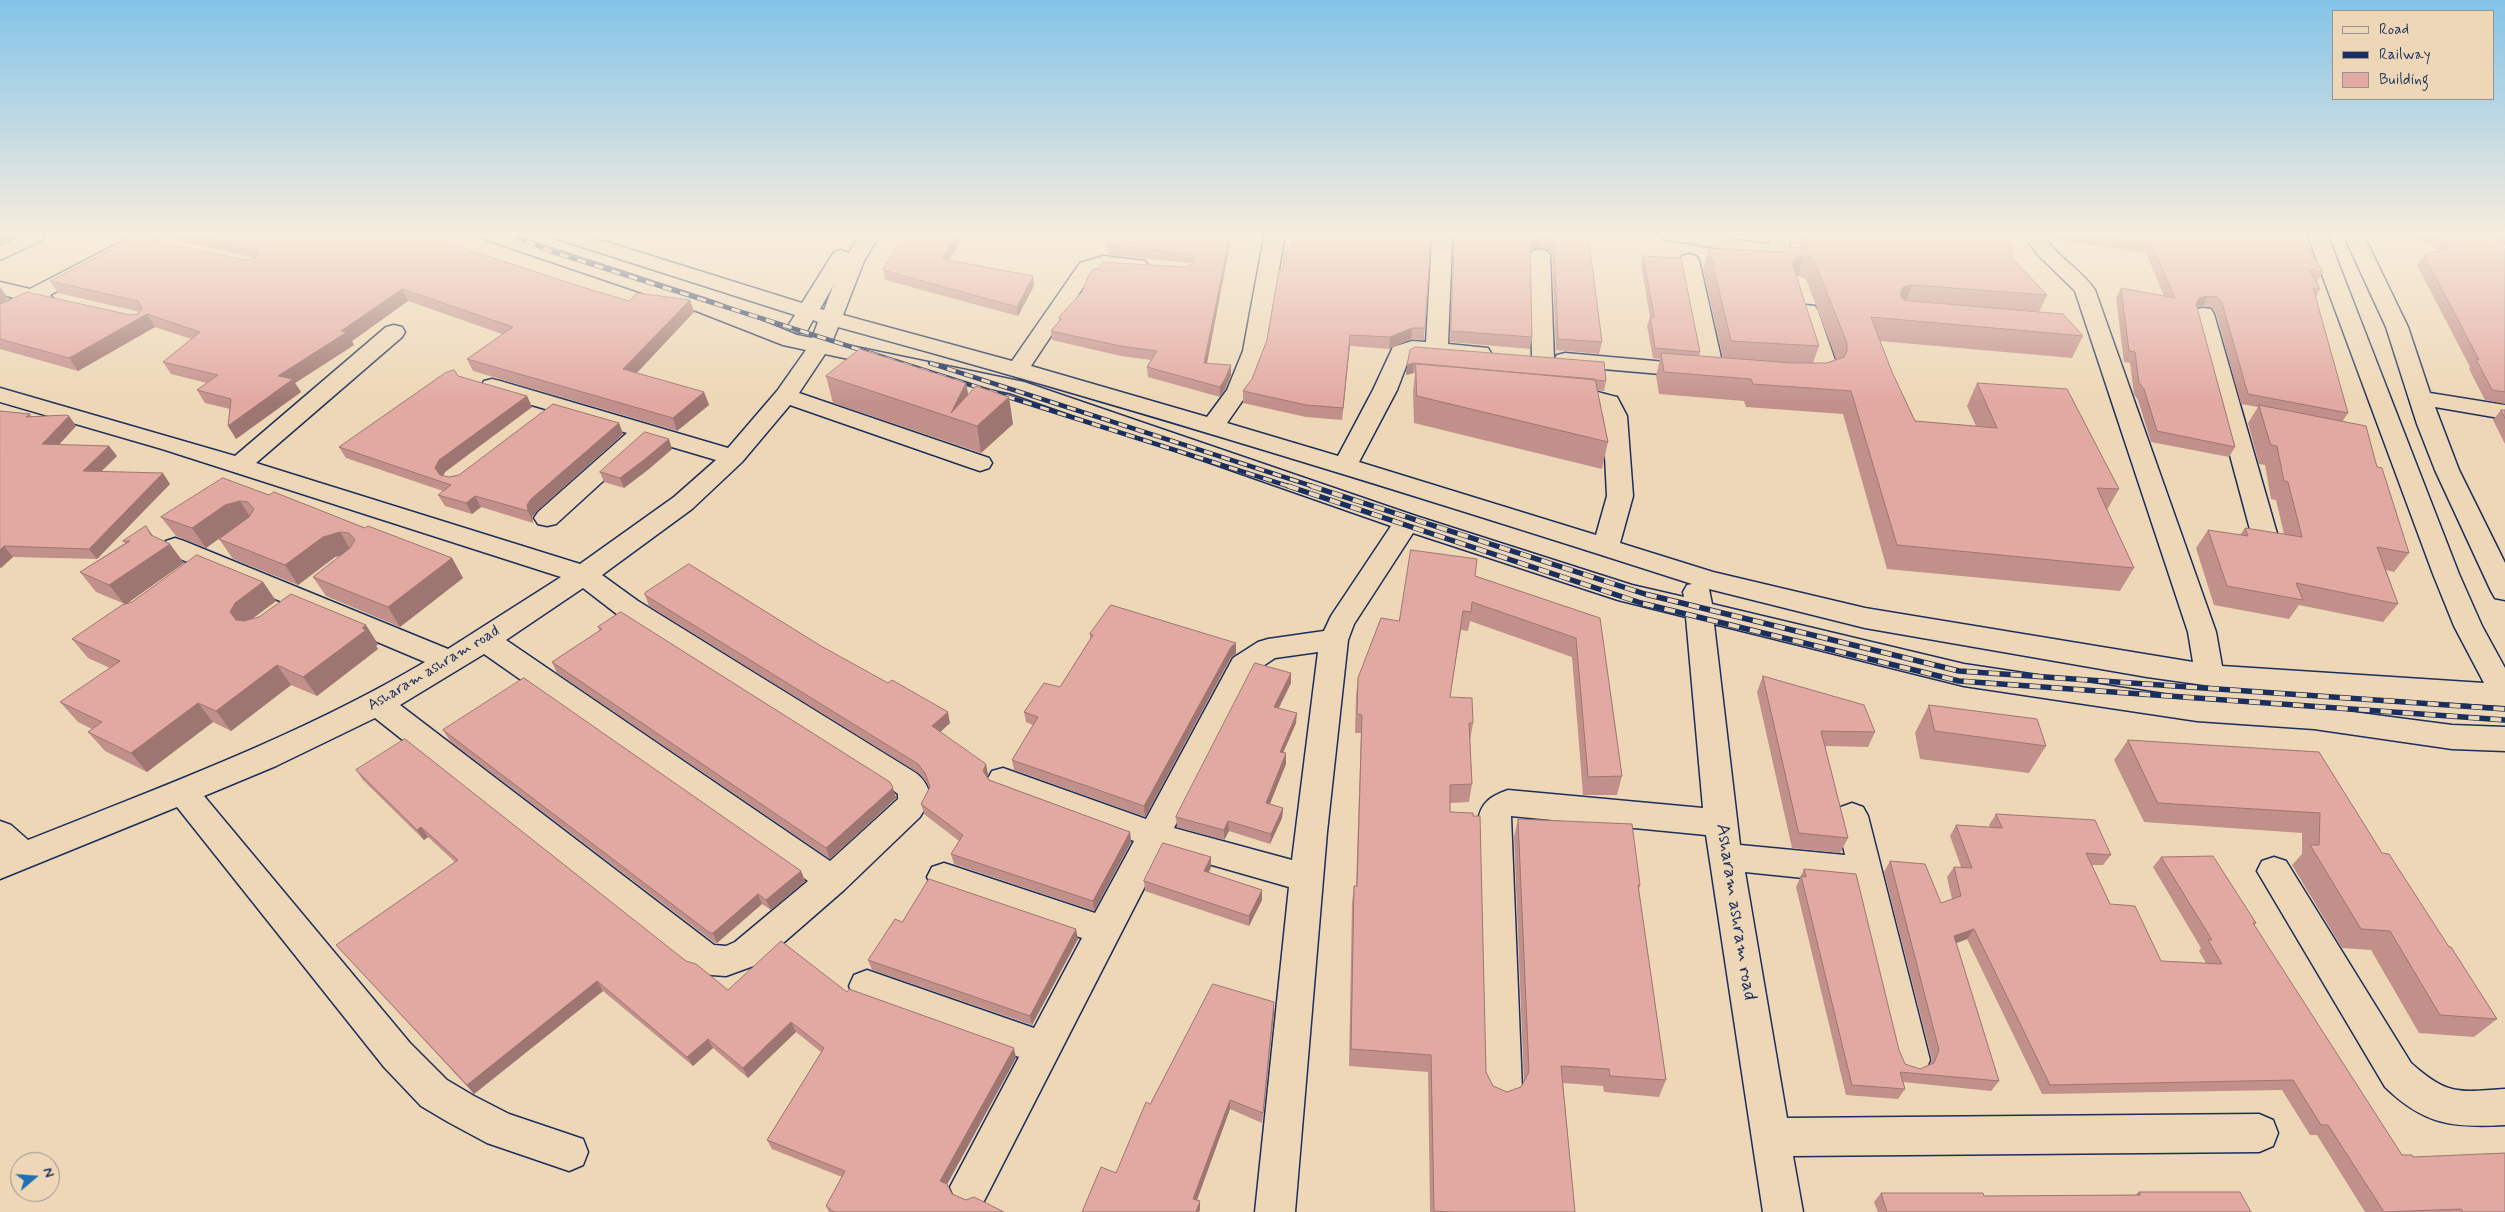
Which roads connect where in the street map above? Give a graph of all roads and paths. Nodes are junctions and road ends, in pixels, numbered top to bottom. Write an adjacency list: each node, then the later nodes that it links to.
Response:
1 (11, 291): 16 (street)
2 (44, 291): 16 (street)
3 (658, 291): 22 (street)
4 (741, 291): 20 (street)
5 (830, 291): 20 (street)
6 (835, 291): 20 (street)
7 (1071, 291): 26 (street)
8 (1265, 291): 39 (street)
9 (1440, 291): 24 (street)
10 (1534, 291): 25 (street)
11 (1698, 291): 25 (street)
12 (2085, 291): 63 (street)
13 (2334, 291): 64 (street)
14 (2380, 291): 33 (street)
15 (1800, 293): 28 (street)
16 (34, 296): 17 (street); 18 (street)
17 (62, 302)
18 (0, 313)
19 (2203, 314): 35 (street)
20 (819, 315): 22 (street); 23 (street, Asharam ashram road); 26 (street)
21 (394, 332): 43 (street)
22 (791, 340): 23 (street); 27 (street)
23 (819, 347): 27 (street, Asharam ashram road); 46 (street)
24 (1437, 348): 25 (street); 44 (street)
25 (1524, 357)
26 (1018, 369): 39 (street)
27 (801, 372): 32 (street, Asharam ashram road)
28 (1777, 376)
29 (472, 380): 34 (street)
30 (1542, 393): 50 (street)
31 (0, 395): 43 (street)
32 (785, 396): 41 (street, Asharam ashram road); 42 (street)
33 (2420, 398): 36 (street); 56 (street)
34 (554, 404): 38 (street); 40 (street)
35 (2230, 411): 37 (street); 47 (street)
36 (2505, 412)
37 (2258, 417)
38 (531, 422)
39 (1212, 427): 44 (street)
40 (644, 431): 41 (street); 45 (street)
41 (733, 457): 52 (street, Asharam ashram road)
42 (980, 463)
43 (238, 466): 52 (street)
44 (1345, 466): 50 (street)
45 (548, 518)
46 (1407, 522): 58 (street); 60 (street)
47 (2265, 537)
48 (230, 546): 51 (street)
49 (175, 547): 51 (street)
50 (1606, 548): 53 (street)
51 (209, 562): 54 (street); 57 (street)
52 (584, 575): 59 (street, Asharam ashram road); 80 (street)
53 (1697, 576): 58 (street, Asharam ashram road); 62 (street)
54 (185, 579)
55 (323, 583): 57 (street)
56 (2505, 591)
57 (290, 607): 61 (street)
58 (1697, 610): 66 (street); 71 (street, Asharam ashram road)
59 (485, 640): 61 (street, Asharam ashram road); 80 (street)
60 (1334, 640): 73 (street); 79 (street)
61 (450, 661): 65 (street, Asharam ashram road)
62 (2147, 667): 63 (street); 66 (street)
63 (2209, 675): 64 (street)
64 (2505, 695)
65 (378, 704): 69 (street, Asharam ashram road); 80 (street)
66 (2159, 704): 67 (street)
67 (2505, 739)
68 (1003, 780): 73 (street)
69 (182, 792): 75 (street, Asharam ashram road); 89 (street)
70 (1852, 816): 76 (street)
71 (1720, 823): 74 (street, Asharam ashram road); 85 (street)
72 (0, 834): 75 (street)
73 (1154, 835): 79 (street); 81 (street)
74 (1725, 857): 76 (street); 88 (street, Asharam ashram road)
75 (12, 860)
76 (1864, 870): 84 (street)
77 (2274, 871): 86 (street)
78 (944, 877): 81 (street)
79 (1307, 878): 91 (street)
80 (832, 880)
81 (1104, 931): 83 (street)
82 (867, 986): 83 (street)
83 (1042, 1048): 90 (street)
84 (1912, 1060)
85 (1503, 1089)
86 (2505, 1107)
87 (2259, 1133): 88 (street)
88 (1771, 1137): 92 (street, Asharam ashram road)
89 (569, 1152)
90 (970, 1187)
91 (1275, 1212)
92 (1783, 1212)

